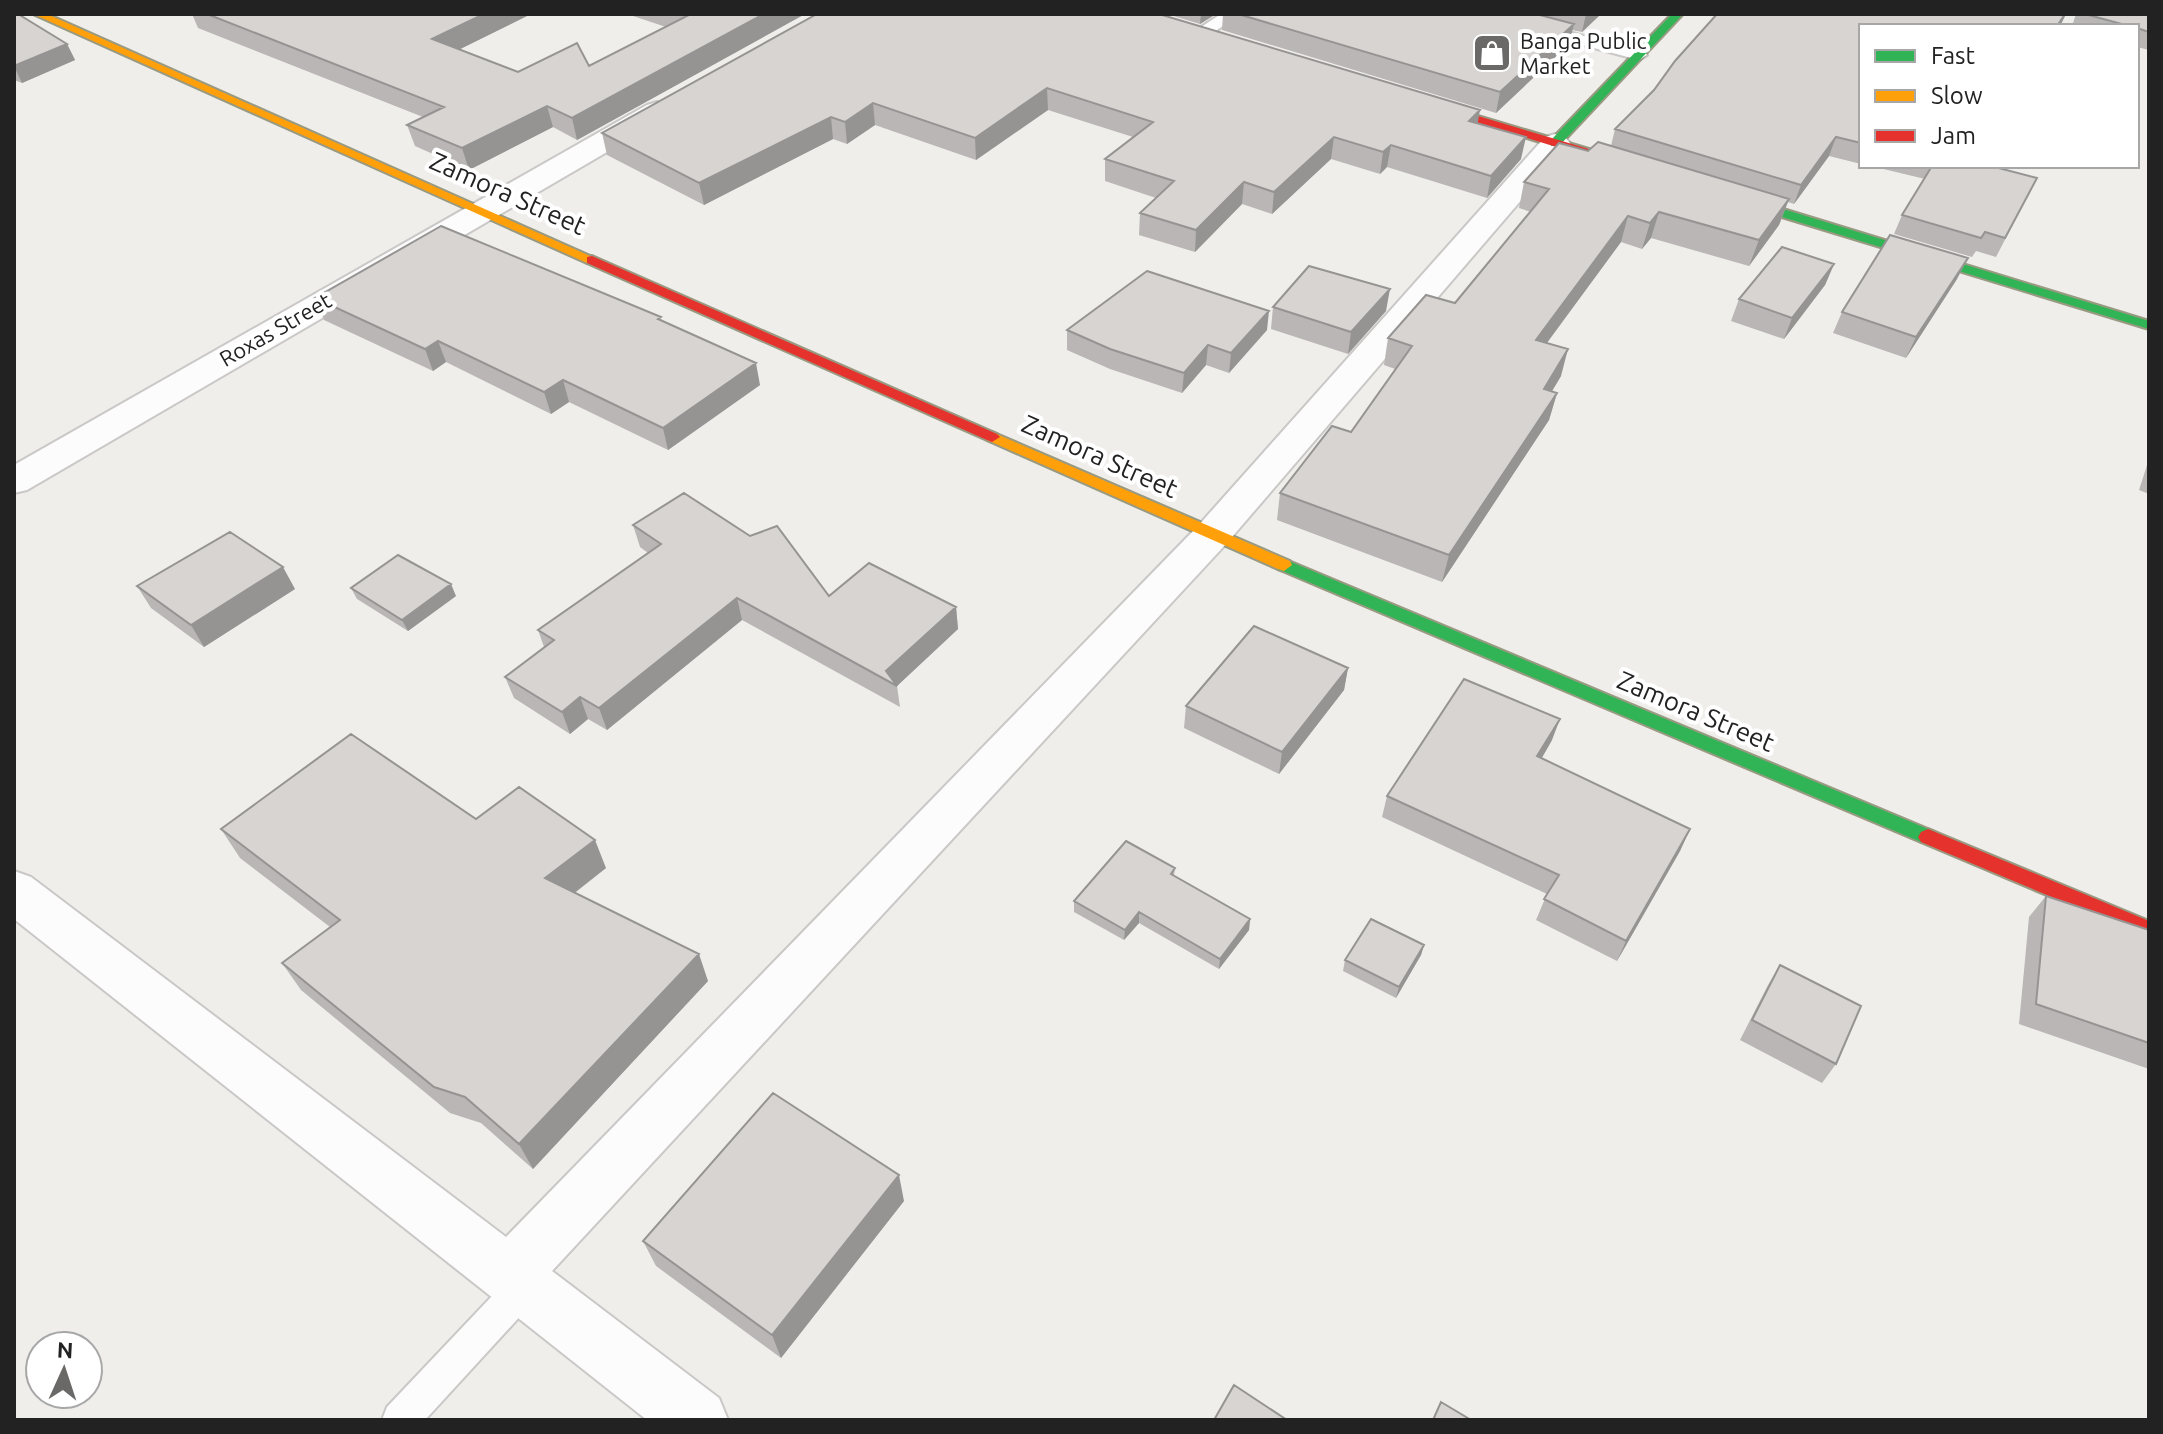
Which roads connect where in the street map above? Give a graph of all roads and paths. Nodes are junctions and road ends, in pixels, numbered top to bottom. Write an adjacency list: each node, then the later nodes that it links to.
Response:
1 (38, 14): 13 (street, Zamora Street)
2 (1232, 14): 5 (lane)
3 (1482, 14): 7 (lane)
4 (1674, 15): 7 (street)
5 (1194, 32): 6 (street)
6 (1230, 43)
7 (1639, 55): 10 (street)
8 (1407, 97): 10 (street)
9 (677, 100): 13 (street, Roxas Street)
10 (1555, 143): 11 (street); 16 (street)
11 (1631, 166)
12 (1707, 189): 14 (street)
13 (482, 209): 15 (street, Roxas Street); 16 (street, Zamora Street)
14 (2149, 325)
15 (14, 481)
16 (1212, 535): 18 (street, Zamora Street); 19 (street)
17 (14, 891): 19 (street)
18 (2149, 930)
19 (516, 1281): 20 (lane); 21 (street)
20 (400, 1420)
21 (697, 1420)

